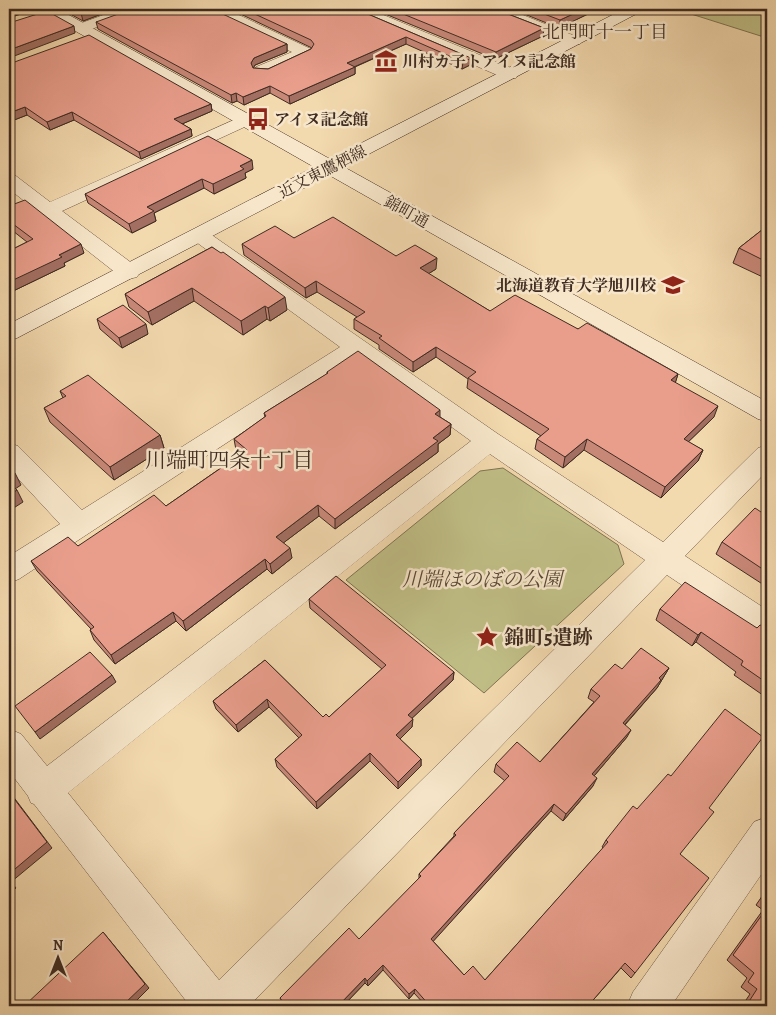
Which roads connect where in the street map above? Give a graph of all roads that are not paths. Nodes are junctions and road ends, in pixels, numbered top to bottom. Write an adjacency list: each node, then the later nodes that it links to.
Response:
1 (134, 9): 7 (street)
2 (214, 9): 9 (street)
3 (357, 9): 10 (street)
4 (495, 9): 8 (street)
5 (635, 9): 8 (street, 近文東鷹栖線)
6 (44, 12): 7 (street, 錦町通)
7 (83, 35): 11 (street, 錦町通)
8 (574, 40): 10 (street, 近文東鷹栖線)
9 (262, 71)
10 (510, 74): 12 (street, 近文東鷹栖線)
11 (245, 120): 12 (street, 錦町通); 14 (street)
12 (329, 167): 15 (street, 近文東鷹栖線); 19 (street, 錦町通)
13 (9, 180): 14 (street)
14 (32, 205): 16 (street)
15 (199, 235): 16 (street, 近文東鷹栖線); 18 (street)
16 (129, 272): 17 (street, 近文東鷹栖線)
17 (9, 333)
18 (358, 347): 20 (street); 23 (street)
19 (767, 413)
20 (489, 441): 24 (street); 28 (street)
21 (9, 453): 23 (street)
22 (767, 455): 24 (street)
23 (80, 526): 25 (street)
24 (663, 558): 26 (street); 31 (street)
25 (9, 571)
26 (767, 626)
27 (9, 745): 28 (street)
28 (43, 790): 30 (street)
29 (767, 835): 32 (street)
30 (214, 1006)
31 (221, 1006)
32 (647, 1006)

